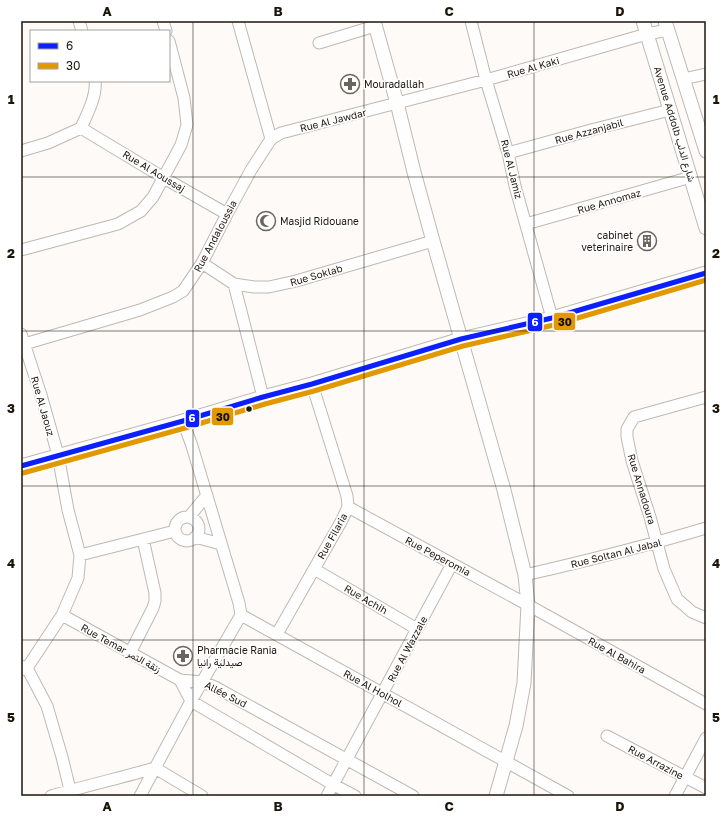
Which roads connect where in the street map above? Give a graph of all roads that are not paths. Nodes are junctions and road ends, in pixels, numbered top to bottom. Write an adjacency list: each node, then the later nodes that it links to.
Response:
1 (238, 21): 16 (street)
2 (471, 21): 11 (street, Rue Al Jamiz)
3 (643, 21): 6 (street, Avenue Addolb شارع الدلب)
4 (375, 23): 7 (street); 13 (street)
5 (666, 25): 6 (street, Rue Al Kaki); 10 (street, Avenue Addolb شارع الدلب)
6 (647, 34): 11 (street, Rue Al Kaki); 14 (street, Avenue Addolb شارع الدلب)
7 (319, 43)
8 (170, 45): 21 (street)
9 (706, 74): 10 (street)
10 (683, 79): 18 (street, Avenue Addolb شارع الدلب)
11 (486, 80): 13 (street, Rue Al Kaki); 19 (street, Rue Al Jamiz)
12 (94, 82): 15 (street)
13 (397, 103): 16 (street, Rue Al Jawdar); 25 (street)
14 (670, 110): 19 (street, Rue Azzanjabil); 20 (street, Avenue Addolb شارع الدلب)
15 (81, 128): 17 (street); 21 (street, Rue Al Aoussaj)
16 (270, 139): 22 (street, Rue Andaloussia)
17 (21, 151)
18 (706, 151)
19 (508, 153): 23 (street, Rue Al Jamiz)
20 (691, 177): 23 (street, Rue Annomaz); 24 (street, Avenue Addolb شارع الدلب)
21 (164, 178): 22 (street, Rue Al Aoussaj); 26 (street)
22 (227, 214): 27 (street, Rue Andaloussia)
23 (526, 224): 30 (street, Rue Al Jamiz)
24 (706, 228)
25 (433, 241): 29 (street, Rue Soklab); 31 (street)
26 (21, 250)
27 (202, 263): 29 (street, Rue Soklab); 32 (street, Rue Andaloussia)
28 (706, 273): 30 (street)
29 (234, 284): 34 (street)
30 (552, 318): 31 (street)
31 (461, 340): 33 (street); 51 (street)
32 (22, 341): 37 (street, Rue Al Jaouz)
33 (312, 384): 34 (street); 40 (street, Rue Filaria)
34 (263, 397): 36 (street)
35 (706, 397): 46 (street, Rue Annadoura)
36 (183, 420): 37 (street); 39 (street)
37 (58, 455): 38 (street); 48 (street, Rue Al Jaouz)
38 (21, 466)
39 (207, 495): 41 (street); 47 (street)
40 (348, 507): 49 (street, Rue Peperomia); 50 (street, Rue Filaria)
41 (189, 517): 43 (street); 44 (street)
42 (706, 528): 46 (street, Rue Soltan Al Jabal)
43 (175, 531): 44 (street); 45 (street)
44 (194, 537): 47 (street)
45 (143, 539): 48 (street); 58 (street)
46 (657, 543): 51 (street, Rue Soltan Al Jabal); 55 (street, Rue Annadoura)
47 (221, 544): 54 (street)
48 (80, 555): 53 (street, Rue Al Jaouz)
49 (452, 564): 52 (street, Rue Peperomia); 56 (street, Rue Al Wazzale)
50 (314, 569): 56 (street, Rue Achih); 57 (street, Rue Filaria)
51 (525, 575): 52 (street)
52 (528, 605): 64 (street, Rue Al Bahira); 68 (street)
53 (62, 615): 58 (street, Rue Temar زنقة التمر); 59 (street, Rue Al Jaouz)
54 (241, 615): 57 (street, Rue Al Holhol); 61 (street)
55 (706, 618)
56 (417, 629): 62 (street, Rue Al Wazzale)
57 (277, 634): 62 (street, Rue Al Holhol)
58 (130, 653): 60 (street, Rue Temar زنقة التمر)
59 (23, 668): 73 (street)
60 (180, 680): 61 (street, Allée Sud); 63 (street)
61 (203, 682): 63 (street); 67 (street, Allée Sud)
62 (383, 694): 67 (street, Rue Al Wazzale); 68 (street, Rue Al Holhol)
63 (192, 701): 69 (street); 71 (street)
64 (706, 704)
65 (607, 736): 70 (street, Rue Arrazine)
66 (706, 738): 70 (street)
67 (347, 760): 71 (street, Rue Al Wazzale); 79 (street, Allée Sud)
68 (506, 762): 80 (street); 81 (street, Rue Al Holhol)
69 (155, 768): 73 (street); 75 (street); 76 (street)
70 (685, 777): 72 (street, Rue Arrazine); 82 (street)
71 (334, 785): 77 (street, Rue Al Wazzale); 78 (street)
72 (706, 788)
73 (74, 792): 74 (street)
74 (50, 796)
75 (140, 796)
76 (202, 796)
77 (327, 796)
78 (355, 796)
79 (413, 796)
80 (496, 796)
81 (568, 796)
82 (675, 796)

